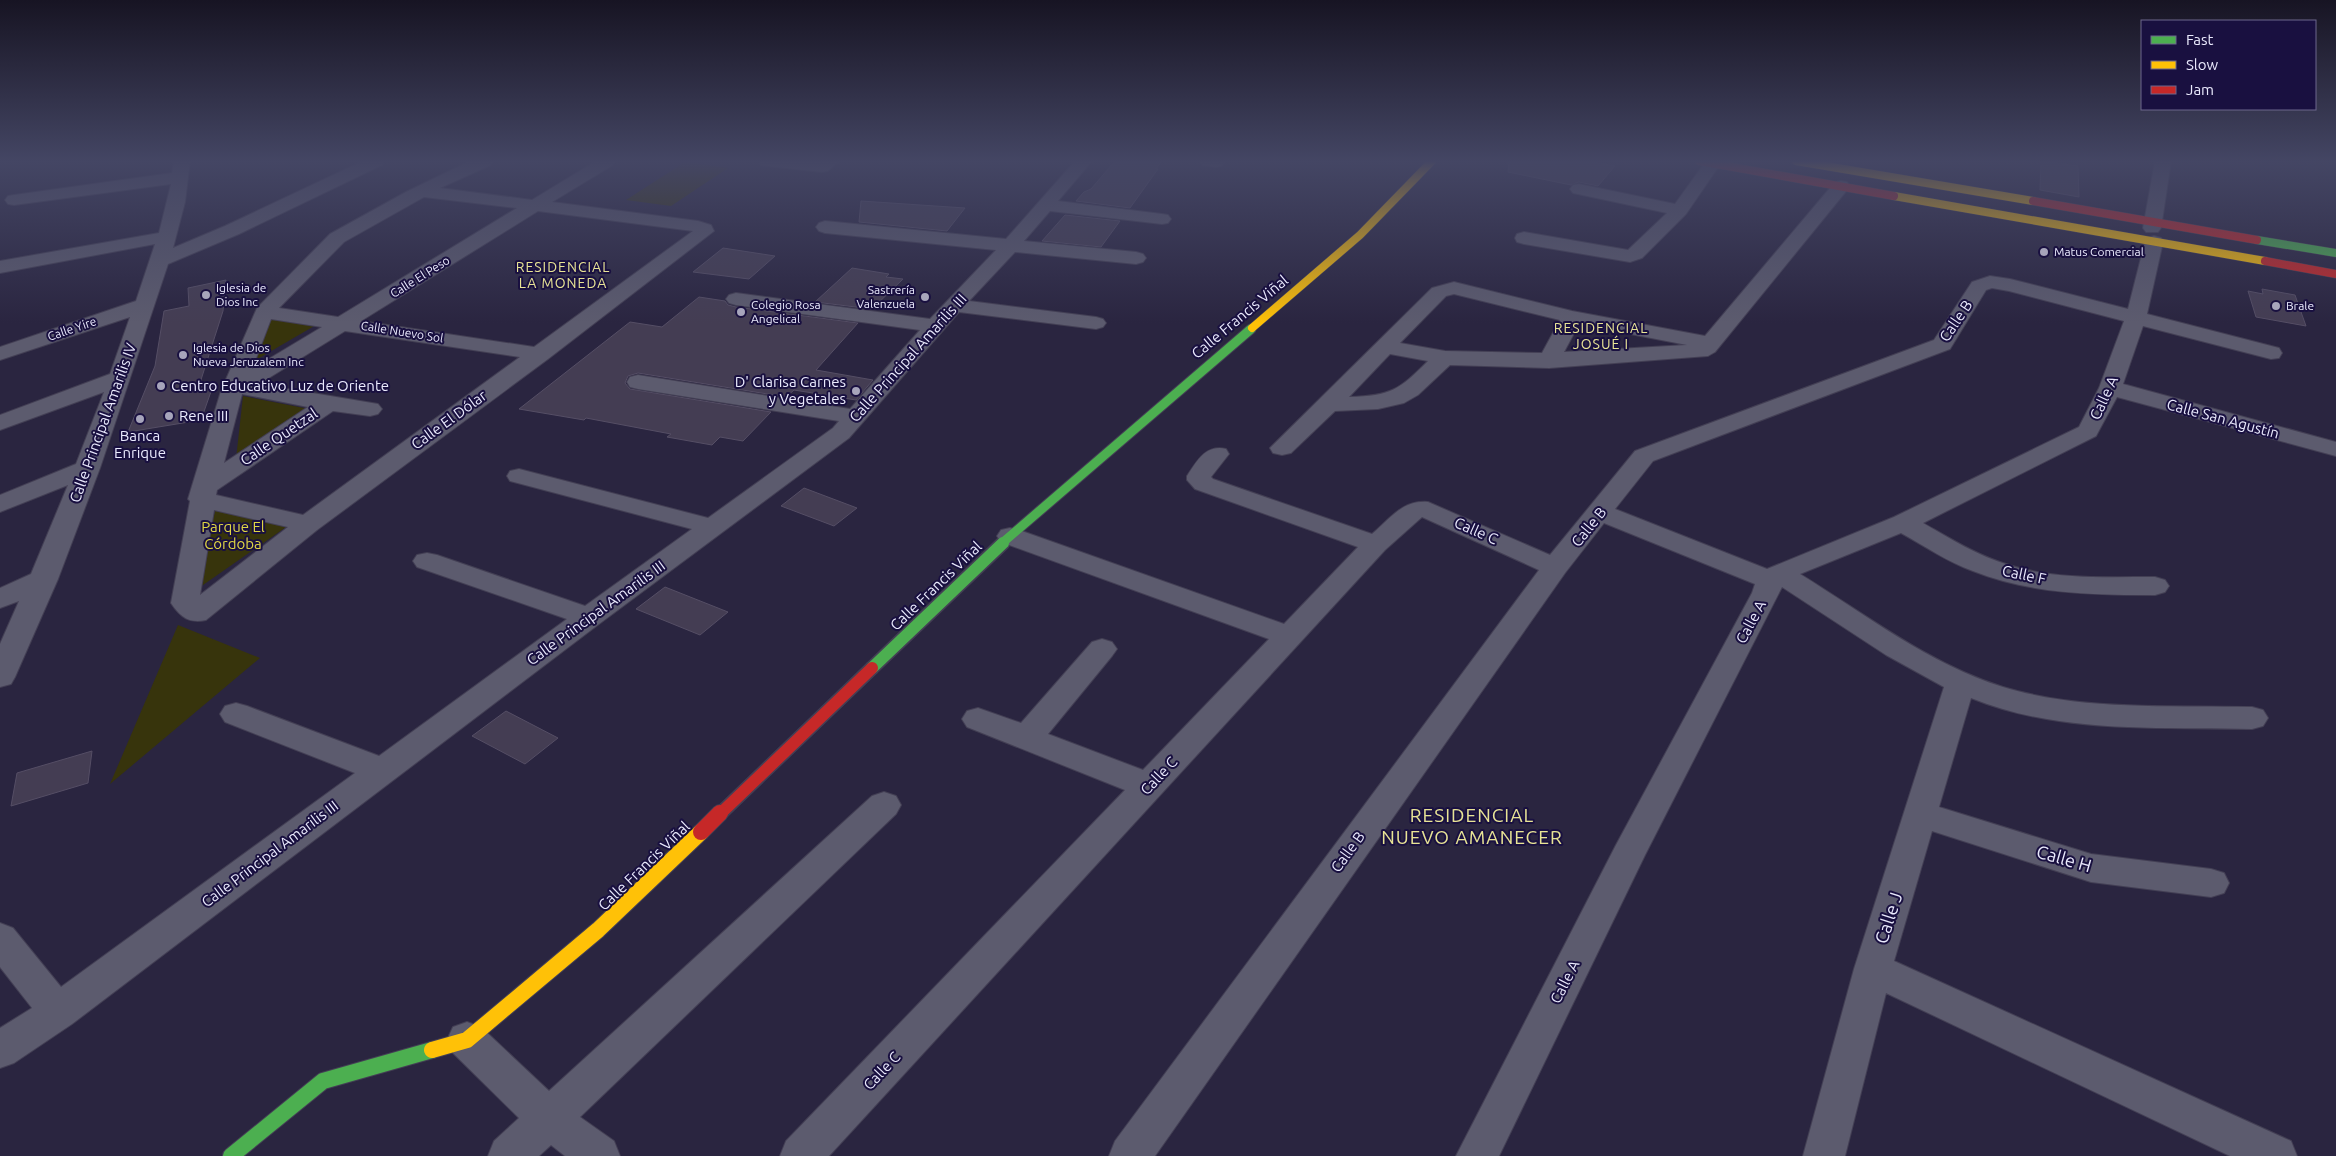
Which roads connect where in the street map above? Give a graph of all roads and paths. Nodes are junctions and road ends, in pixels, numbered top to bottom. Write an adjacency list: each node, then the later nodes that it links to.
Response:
1 (170, 215): 17 (street, Calle Principal Amarilis IV)
2 (261, 215): 23 (street)
3 (379, 215): 28 (street)
4 (519, 215): 32 (street, Calle El Peso)
5 (612, 215): 38 (street, Calle El Dólar)
6 (1037, 215): 19 (street, Calle Principal Amarilis III)
7 (1128, 215): 14 (street)
8 (1380, 215): 61 (street, Calle Francis Viñal)
9 (1675, 215): 18 (street)
10 (1817, 215): 34 (street)
11 (2042, 215): 16 (street)
12 (2069, 215): 16 (street)
13 (2155, 215): 16 (street, Calle A)
14 (1162, 219)
15 (825, 227): 19 (street)
16 (2153, 231): 20 (street); 22 (street); 25 (street); 31 (street, Calle A)
17 (165, 237): 23 (street, Calle Principal Amarilis IV); 24 (street)
18 (1524, 238)
19 (1010, 246): 21 (street); 29 (street, Calle Principal Amarilis III)
20 (2336, 253)
21 (1136, 258)
22 (2336, 260)
23 (160, 261): 27 (street, Calle Principal Amarilis IV)
24 (0, 267)
25 (2336, 274)
26 (736, 299): 29 (street)
27 (144, 304): 37 (street, Calle Yire); 41 (street, Calle Principal Amarilis IV)
28 (264, 312): 32 (street, Calle Nuevo Sol); 44 (street)
29 (945, 316): 33 (street); 48 (street, Calle Principal Amarilis III)
30 (1572, 316): 34 (street); 35 (street); 40 (street)
31 (2136, 317): 36 (street, Calle B); 43 (street, Calle A); 57 (street, Calle B)
32 (344, 323): 38 (street, Calle Nuevo Sol); 44 (street, Calle El Peso)
33 (1096, 323)
34 (1709, 343): 40 (street)
35 (1385, 346): 39 (street); 46 (street)
36 (2271, 353)
37 (0, 354)
38 (540, 354): 59 (street, Calle El Dólar)
39 (1445, 358): 40 (street); 46 (street)
40 (1549, 361)
41 (120, 378): 49 (street); 53 (street, Calle Principal Amarilis IV)
42 (638, 382): 48 (street)
43 (2110, 388): 51 (street, Calle San Agustín); 58 (street, Calle A)
44 (235, 389): 45 (street, Calle Quetzal); 55 (street)
45 (328, 404): 47 (street); 55 (street, Calle Quetzal)
46 (1329, 404): 50 (street)
47 (370, 410)
48 (857, 417): 60 (street, Calle Principal Amarilis III)
49 (0, 422)
50 (1282, 448)
51 (2336, 449)
52 (1217, 454): 62 (street)
53 (88, 468): 56 (street); 66 (street, Calle Principal Amarilis IV)
54 (519, 476): 60 (street)
55 (203, 493): 59 (street); 59 (street, Calle El Dólar)
56 (0, 504)
57 (1601, 512): 64 (street, Calle B); 65 (street)
58 (1903, 523): 65 (street, Calle A); 67 (street, Calle F)
59 (308, 524)
60 (713, 527): 69 (street, Calle Principal Amarilis III)
61 (1010, 536): 70 (street); 86 (street, Calle Francis Viñal)
62 (1376, 544): 64 (street, Calle C); 70 (street, Calle C)
63 (427, 561): 69 (street)
64 (1556, 567): 93 (street, Calle B)
65 (1774, 576): 73 (street); 94 (street, Calle A)
66 (44, 578): 68 (street); 72 (street, Calle Principal Amarilis IV)
67 (2155, 586)
68 (0, 598)
69 (589, 617): 78 (street, Calle Principal Amarilis III)
70 (1290, 636): 79 (street, Calle C)
71 (1102, 648): 77 (street)
72 (0, 677)
73 (1961, 682): 75 (street); 81 (street, Calle J)
74 (236, 714): 78 (street)
75 (2252, 718)
76 (978, 719): 77 (street)
77 (1026, 738): 79 (street)
78 (383, 771): 85 (street, Calle Principal Amarilis III)
79 (1149, 786): 92 (street, Calle C)
80 (884, 805): 88 (street)
81 (1922, 815): 82 (street, Calle H); 84 (street, Calle J)
82 (2211, 883)
83 (0, 939): 85 (street)
84 (1873, 969): 95 (street, Calle J); 96 (street)
85 (58, 1012): 87 (street, Calle Principal Amarilis III)
86 (467, 1040): 88 (street); 89 (street)
87 (0, 1050)
88 (548, 1118): 90 (street); 91 (street)
89 (230, 1156)
90 (509, 1156)
91 (599, 1156)
92 (802, 1156)
93 (1130, 1156)
94 (1478, 1156)
95 (1824, 1156)
96 (2276, 1156)

